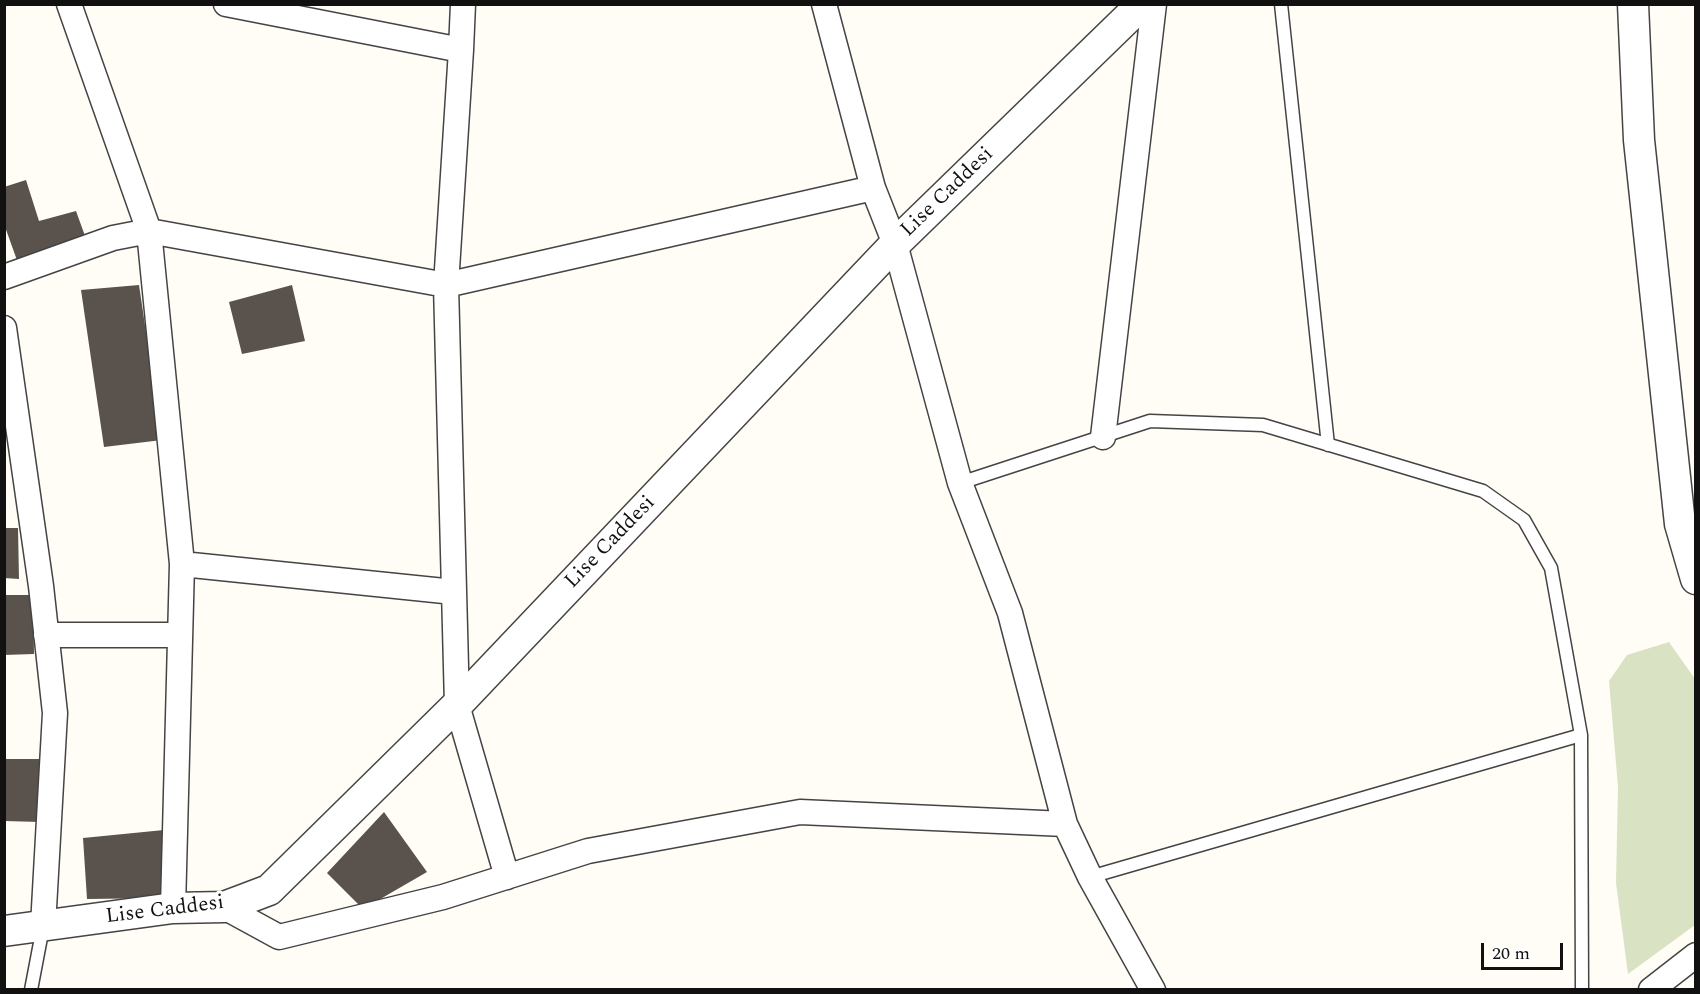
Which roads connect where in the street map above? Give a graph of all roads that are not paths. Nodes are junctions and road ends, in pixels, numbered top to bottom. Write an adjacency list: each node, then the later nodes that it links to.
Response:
1 (69, 4): 11 (street)
2 (226, 4): 9 (street)
3 (463, 4): 9 (street)
4 (824, 4): 10 (street)
5 (1142, 4): 12 (street, Lise Caddesi)
6 (1154, 4): 16 (street)
7 (1281, 4): 17 (lane)
8 (1633, 4): 20 (street)
9 (461, 50): 14 (street)
10 (873, 189): 12 (street); 14 (street)
11 (149, 231): 13 (street); 14 (street); 19 (street)
12 (895, 244): 18 (street); 24 (street, Lise Caddesi)
13 (4, 277)
14 (446, 285): 21 (street)
15 (4, 328): 22 (street)
16 (1102, 437): 17 (lane); 18 (lane)
17 (1328, 445): 25 (lane)
18 (960, 483): 26 (street)
19 (182, 564): 21 (street); 23 (street)
20 (1695, 579)
21 (454, 592): 24 (street)
22 (46, 635): 23 (street); 31 (street)
23 (180, 635): 30 (street)
24 (457, 705): 27 (street); 29 (street, Lise Caddesi)
25 (1581, 735): 28 (lane); 36 (lane)
26 (1065, 825): 27 (street); 28 (street)
27 (507, 877): 29 (street)
28 (1090, 877): 35 (street)
29 (224, 907): 30 (street, Lise Caddesi)
30 (173, 908): 31 (street, Lise Caddesi)
31 (44, 926): 32 (street, Lise Caddesi); 34 (lane)
32 (4, 931)
33 (1695, 955): 37 (street)
34 (31, 990)
35 (1154, 990)
36 (1582, 990)
37 (1651, 990)

